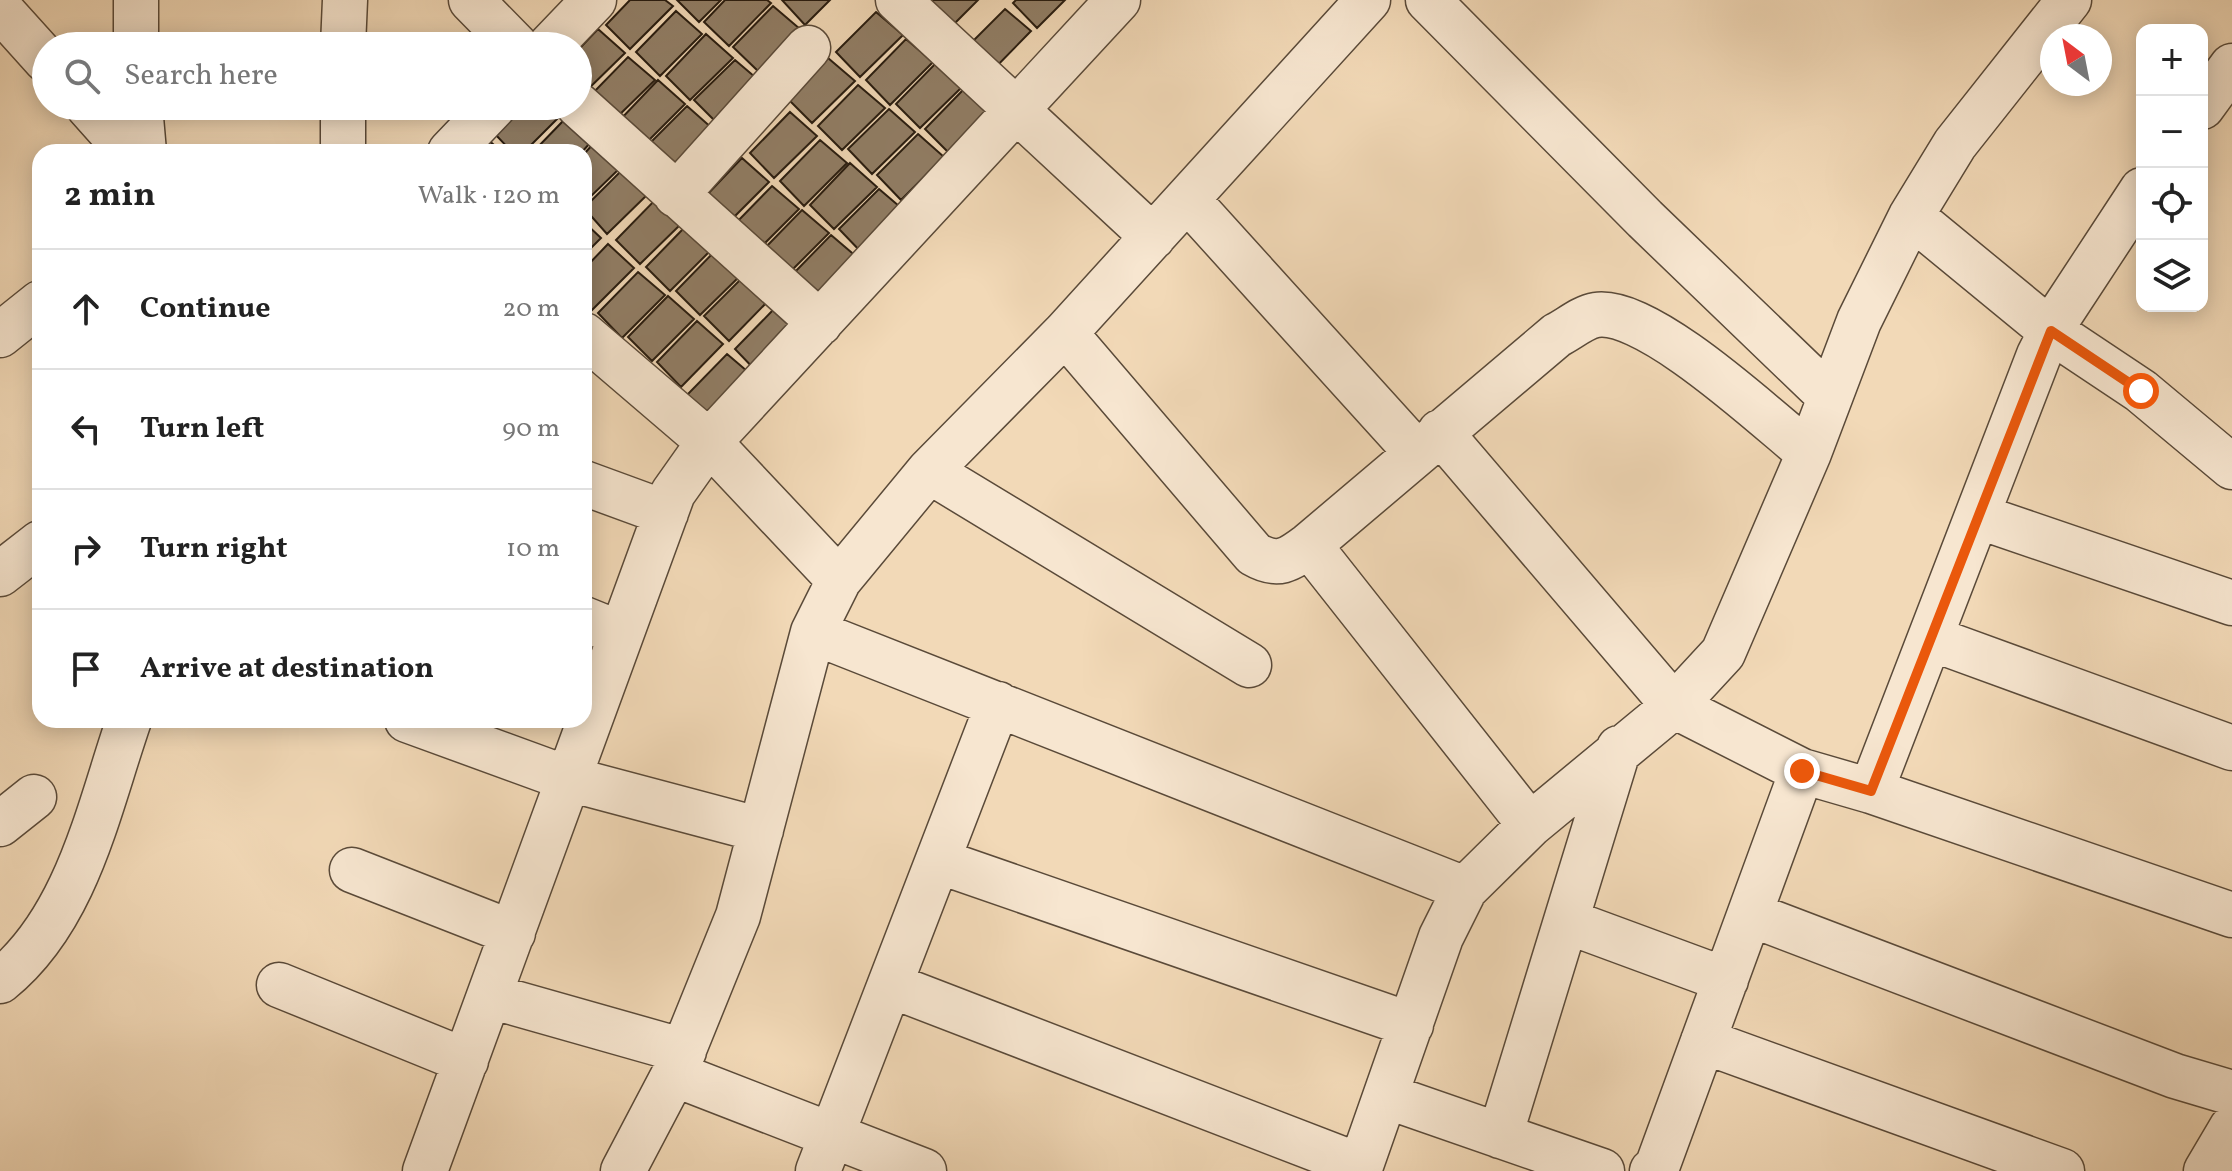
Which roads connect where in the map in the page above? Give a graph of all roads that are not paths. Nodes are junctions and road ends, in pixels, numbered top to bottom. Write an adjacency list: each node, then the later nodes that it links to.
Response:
1 (136, 0): 11 (street)
2 (345, 0): 12 (street)
3 (471, 0): 13 (street)
4 (594, 0): 14 (street)
5 (898, 0): 19 (street)
6 (1118, 0): 19 (street)
7 (1368, 0): 28 (street)
8 (1428, 0): 38 (street)
9 (2069, 0): 30 (street)
10 (0, 9): 15 (street)
11 (136, 32)
12 (344, 32)
13 (502, 32)
14 (563, 32)
15 (32, 44)
16 (808, 48): 27 (street)
17 (2232, 66): 18 (street)
18 (2208, 99)
19 (1015, 112): 31 (street); 33 (street)
20 (592, 118): 27 (street)
21 (100, 120): 24 (street)
22 (141, 120): 25 (street)
23 (481, 120): 26 (street)
24 (122, 144)
25 (143, 144)
26 (458, 144)
27 (676, 195): 33 (street)
28 (1187, 199): 31 (street); 40 (street)
29 (2136, 199): 34 (street)
30 (1911, 216): 34 (street); 38 (street)
31 (1153, 237): 35 (street)
32 (32, 309): 36 (street)
33 (820, 323): 39 (street)
34 (2051, 331): 42 (street); 46 (street)
35 (1065, 333): 43 (street); 47 (street)
36 (0, 335)
37 (592, 342): 39 (street)
38 (1830, 397): 41 (street)
39 (709, 442): 45 (street); 50 (street)
40 (1428, 442): 41 (street); 47 (street); 58 (street)
41 (1809, 453): 58 (street)
42 (2232, 467)
43 (929, 471): 50 (street); 55 (street)
44 (592, 486): 45 (street)
45 (666, 513): 52 (street)
46 (1977, 516): 51 (street); 54 (street)
47 (1309, 545): 69 (street)
48 (32, 549): 49 (street)
49 (0, 574)
50 (839, 580): 53 (street)
51 (2232, 603)
52 (603, 626): 56 (street)
53 (813, 632): 57 (street); 70 (street)
54 (1930, 638): 63 (street); 66 (street)
55 (1249, 665)
56 (592, 676)
57 (998, 704): 71 (street); 73 (street)
58 (1674, 706): 62 (street); 64 (street)
59 (126, 728): 79 (street)
60 (429, 728): 65 (street)
61 (580, 728): 65 (street)
62 (1619, 748): 69 (street); 76 (street)
63 (2232, 748)
64 (1802, 771): 66 (street); 74 (street)
65 (569, 779): 70 (street); 77 (street)
66 (1871, 791): 75 (street)
67 (34, 797): 68 (street)
68 (0, 824)
69 (1530, 825): 73 (street)
70 (761, 830): 86 (street)
71 (938, 861): 81 (street); 83 (street)
72 (352, 870): 77 (street)
73 (1465, 889): 83 (street)
74 (1750, 914): 78 (street); 87 (street)
75 (2232, 915)
76 (1566, 921): 78 (street); 89 (street)
77 (513, 933): 82 (street)
78 (1726, 980): 84 (street)
79 (0, 981)
80 (279, 985): 85 (street)
81 (890, 985): 90 (street); 92 (street)
82 (490, 996): 85 (street); 86 (street)
83 (1411, 1025): 88 (street)
84 (1703, 1041): 97 (street); 98 (street)
85 (466, 1061): 93 (street)
86 (679, 1063): 90 (street); 94 (street)
87 (2232, 1093)
88 (1386, 1096): 89 (street); 92 (street)
89 (1500, 1136): 91 (street)
90 (825, 1153): 95 (street)
91 (1546, 1162): 96 (street)
92 (1359, 1169)
93 (425, 1171)
94 (623, 1171)
95 (924, 1171)
96 (1602, 1171)
97 (1652, 1171)
98 (2062, 1171)

